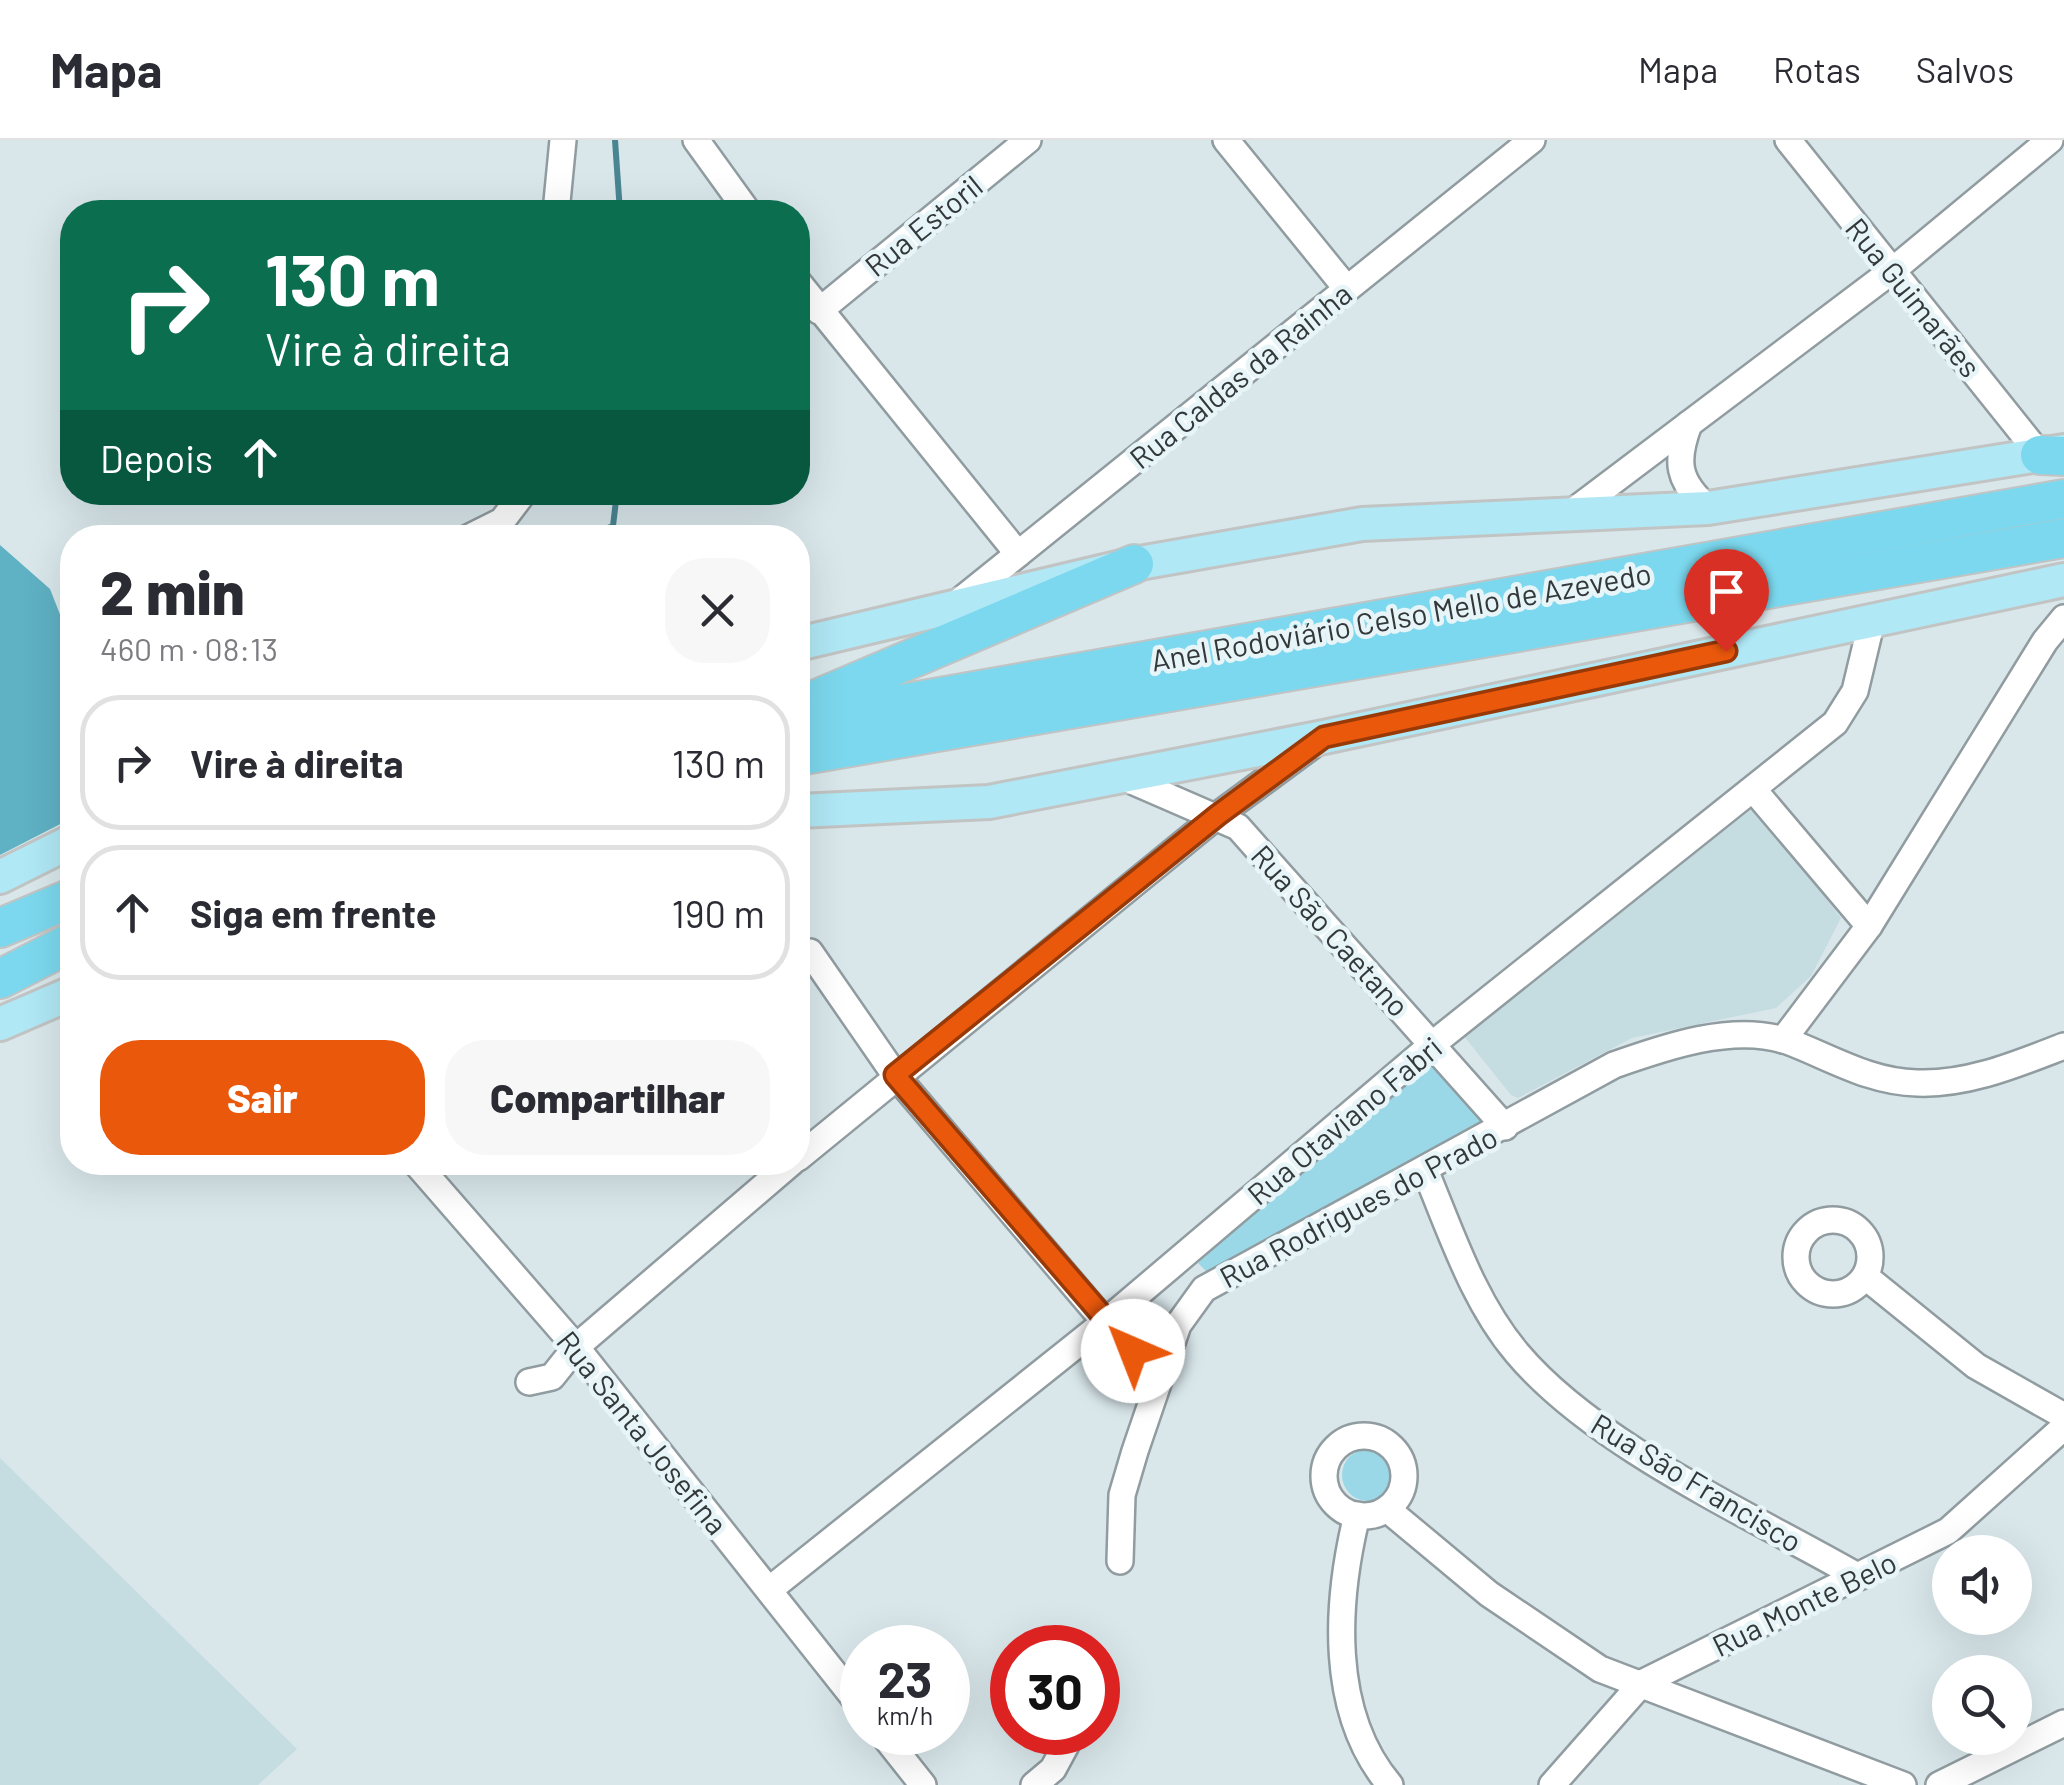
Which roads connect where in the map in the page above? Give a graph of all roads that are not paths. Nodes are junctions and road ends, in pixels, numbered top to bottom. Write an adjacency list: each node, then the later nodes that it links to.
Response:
1 (562, 140): 8 (street)
2 (696, 140): 9 (street)
3 (1028, 140): 13 (street, Rua Estoril)
4 (1226, 140): 11 (street)
5 (1532, 140): 11 (street, Rua Caldas da Rainha)
6 (1788, 140): 10 (street, Rua Guimarães)
7 (2050, 140): 10 (street)
8 (557, 200)
9 (739, 200)
10 (1892, 270): 14 (street); 15 (street, Rua Guimarães)
11 (1347, 288): 22 (street, Rua Caldas da Rainha)
12 (810, 299): 13 (street)
13 (819, 311): 22 (street)
14 (1689, 424): 18 (street); 19 (street)
15 (2056, 454): 18 (main road, Anel Rodoviário Celso Mello de Azevedo)
16 (2064, 499): 30 (highway, Anel Rodoviário Celso Mello de Azevedo)
17 (514, 505): 20 (street)
18 (1708, 508): 19 (main road, Anel Rodoviário Celso Mello de Azevedo)
19 (1567, 516): 23 (main road, Anel Rodoviário Celso Mello de Azevedo)
20 (494, 525)
21 (2064, 538): 32 (highway, Anel Rodoviário Celso Mello de Azevedo)
22 (1018, 554): 25 (street, Rua Caldas da Rainha)
23 (1134, 564): 25 (main road, Anel Rodoviário Celso Mello de Azevedo); 29 (highway)
24 (2064, 580): 27 (main road)
25 (948, 610): 28 (main road, Anel Rodoviário Celso Mello de Azevedo)
26 (2064, 618): 40 (street)
27 (1872, 620): 31 (main road); 34 (street, Rua Otaviano Fabri)
28 (810, 641)
29 (810, 702)
30 (810, 720)
31 (1324, 737): 33 (main road); 36 (street)
32 (810, 754)
33 (1124, 778): 35 (main road); 36 (street, Rua São Caetano)
34 (1753, 790): 40 (street); 48 (street, Rua Otaviano Fabri)
35 (810, 810)
36 (1218, 815): 48 (street, Rua São Caetano); 50 (street)
37 (60, 847): 38 (main road)
38 (0, 877)
39 (60, 903): 41 (highway)
40 (1869, 926): 47 (street)
41 (0, 928)
42 (60, 948): 44 (highway)
43 (810, 952): 50 (street)
44 (0, 979)
45 (60, 998): 46 (main road)
46 (0, 1024)
47 (1783, 1040): 49 (street, Rua Rodrigues do Prado); 51 (street, Rua Rodrigues do Prado)
48 (1434, 1043): 51 (street, Rua São Caetano); 57 (street, Rua Otaviano Fabri)
49 (2064, 1046)
50 (895, 1075): 52 (street); 57 (street)
51 (1505, 1127): 53 (street, Rua Rodrigues do Prado)
52 (810, 1147)
53 (1425, 1170): 59 (street, Rua Rodrigues do Prado); 66 (street, Rua São Francisco)
54 (427, 1175): 58 (street, Rua Santa Josefina)
55 (777, 1175): 58 (street)
56 (1866, 1277): 61 (street)
57 (1105, 1322): 59 (street); 67 (street, Rua Otaviano Fabri)
58 (576, 1347): 60 (street); 67 (street, Rua Santa Josefina)
59 (1163, 1370): 65 (street, Rua Rodrigues do Prado)
60 (528, 1382)
61 (2064, 1416)
62 (2064, 1427): 66 (street, Rua Monte Belo)
63 (1387, 1509): 64 (street); 64 (street); 69 (street)
64 (1357, 1515): 75 (street)
65 (1120, 1562)
66 (1860, 1577): 69 (street, Rua Monte Belo)
67 (769, 1590): 68 (street, Rua Santa Josefina)
68 (840, 1680)
69 (1642, 1683): 76 (street, Rua Monte Belo); 77 (street)
70 (2064, 1723): 78 (street)
71 (900, 1755): 73 (street)
72 (1061, 1755): 74 (street)
73 (923, 1785)
74 (1034, 1785)
75 (1390, 1785)
76 (1552, 1785)
77 (1903, 1785)
78 (1939, 1785)

